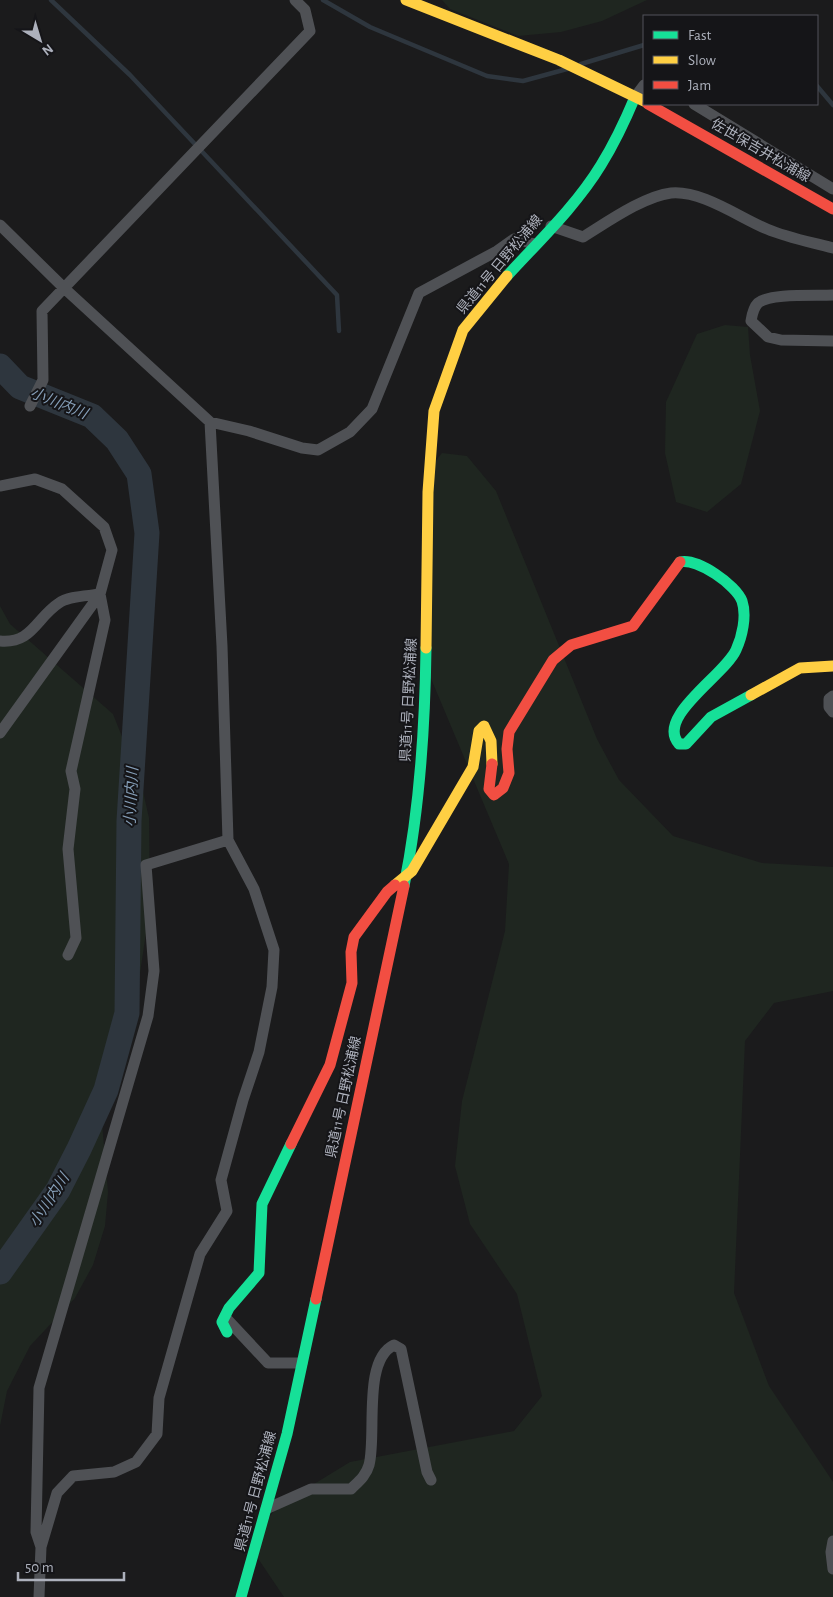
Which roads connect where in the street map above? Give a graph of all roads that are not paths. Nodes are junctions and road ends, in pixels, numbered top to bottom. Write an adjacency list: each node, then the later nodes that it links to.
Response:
1 (295, 0): 12 (street)
2 (406, 0): 3 (main road)
3 (640, 99): 9 (main road, 県道11号 日野松浦線)
4 (650, 105): 7 (main road, 佐世保吉井松浦線)
5 (696, 105): 6 (street)
6 (833, 189)
7 (833, 209)
8 (0, 225): 12 (street)
9 (551, 226): 10 (main road, 県道11号 日野松浦線); 11 (street)
10 (535, 244): 16 (street); 25 (main road, 県道11号 日野松浦線)
11 (833, 248)
12 (64, 288): 15 (street); 16 (street)
13 (833, 295): 14 (street)
14 (833, 341)
15 (30, 406)
16 (210, 422): 24 (street)
17 (0, 486): 18 (street)
18 (100, 594): 19 (street); 23 (street); 26 (street)
19 (0, 641)
20 (833, 666): 25 (main road)
21 (833, 696): 22 (street)
22 (833, 712)
23 (0, 733)
24 (228, 840): 33 (street); 33 (street)
25 (405, 878): 27 (main road); 29 (main road, 県道11号 日野松浦線)
26 (68, 955)
27 (225, 1316): 28 (main road); 29 (street)
28 (227, 1332)
29 (302, 1363): 31 (main road, 県道11号 日野松浦線)
30 (432, 1480): 31 (street)
31 (266, 1509): 36 (main road, 県道11号 日野松浦線)
32 (833, 1540): 34 (street)
33 (41, 1547): 35 (street)
34 (833, 1568)
35 (39, 1597)
36 (242, 1597)

